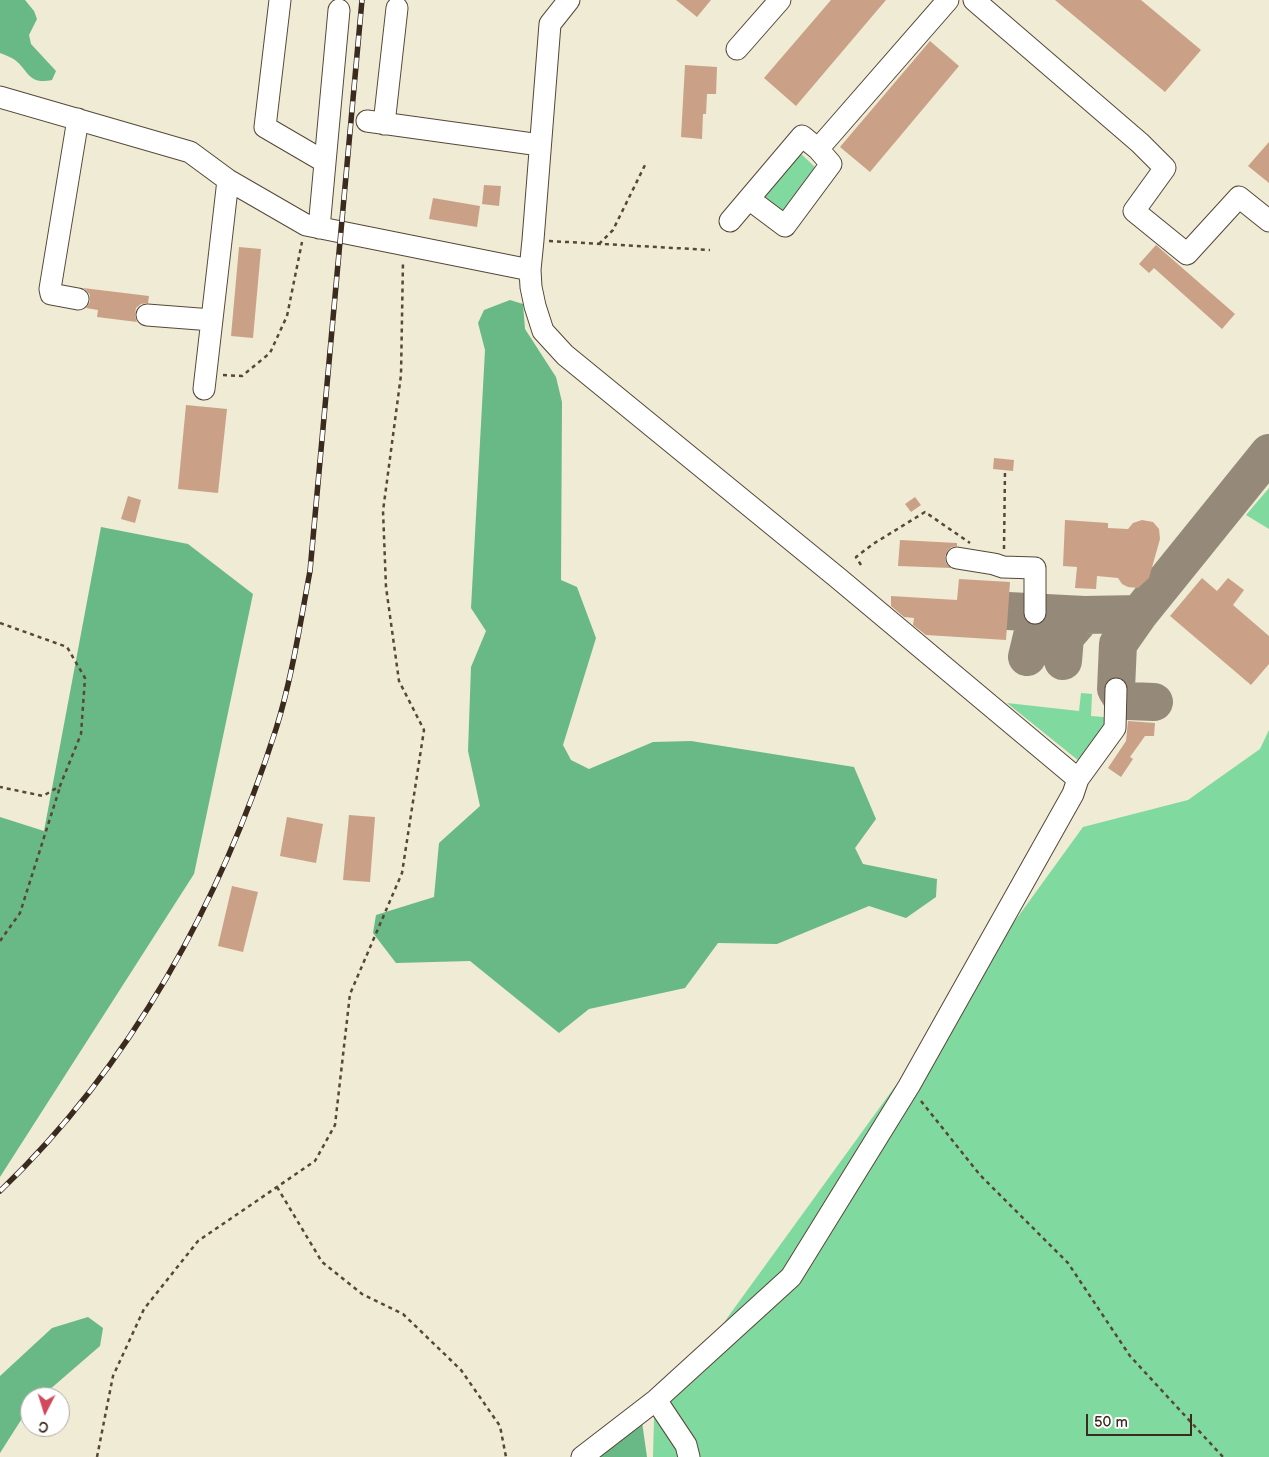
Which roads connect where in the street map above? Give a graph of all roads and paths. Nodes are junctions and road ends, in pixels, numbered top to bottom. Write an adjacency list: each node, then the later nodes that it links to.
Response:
1 (280, 0): 13 (lane)
2 (569, 0): 11 (lane)
3 (780, 0): 8 (lane)
4 (948, 0): 12 (lane)
5 (974, 0): 18 (lane)
6 (397, 8): 11 (lane)
7 (339, 10): 13 (lane)
8 (737, 49)
9 (0, 97): 10 (lane)
10 (78, 119): 15 (lane); 25 (lane)
11 (540, 145): 20 (lane)
12 (818, 149): 16 (lane); 16 (lane)
13 (325, 162): 19 (lane)
14 (646, 163): 21 (path)
15 (228, 180): 19 (lane); 27 (lane)
16 (749, 199): 17 (lane)
17 (730, 221)
18 (1269, 221)
19 (312, 227): 22 (lane); 28 (path)
20 (532, 240): 21 (path); 24 (lane)
21 (599, 244): 23 (path)
22 (403, 245): 24 (lane); 41 (path)
23 (710, 250)
24 (530, 270): 36 (lane)
25 (78, 299)
26 (146, 315): 27 (lane)
27 (212, 320): 28 (lane)
28 (205, 382)
29 (1006, 470): 32 (path)
30 (956, 558): 32 (lane)
31 (861, 565): 32 (path)
32 (999, 565): 33 (lane)
33 (1035, 613)
34 (0, 623): 38 (path)
35 (1116, 689): 36 (lane)
36 (1078, 779): 40 (lane)
37 (0, 786): 38 (path)
38 (60, 786): 39 (path)
39 (0, 941)
40 (909, 1086): 42 (lane); 47 (path)
41 (277, 1187): 43 (path); 44 (path)
42 (656, 1400): 45 (lane); 46 (lane)
43 (97, 1457)
44 (506, 1457)
45 (582, 1457)
46 (689, 1457)
47 (1223, 1457)

